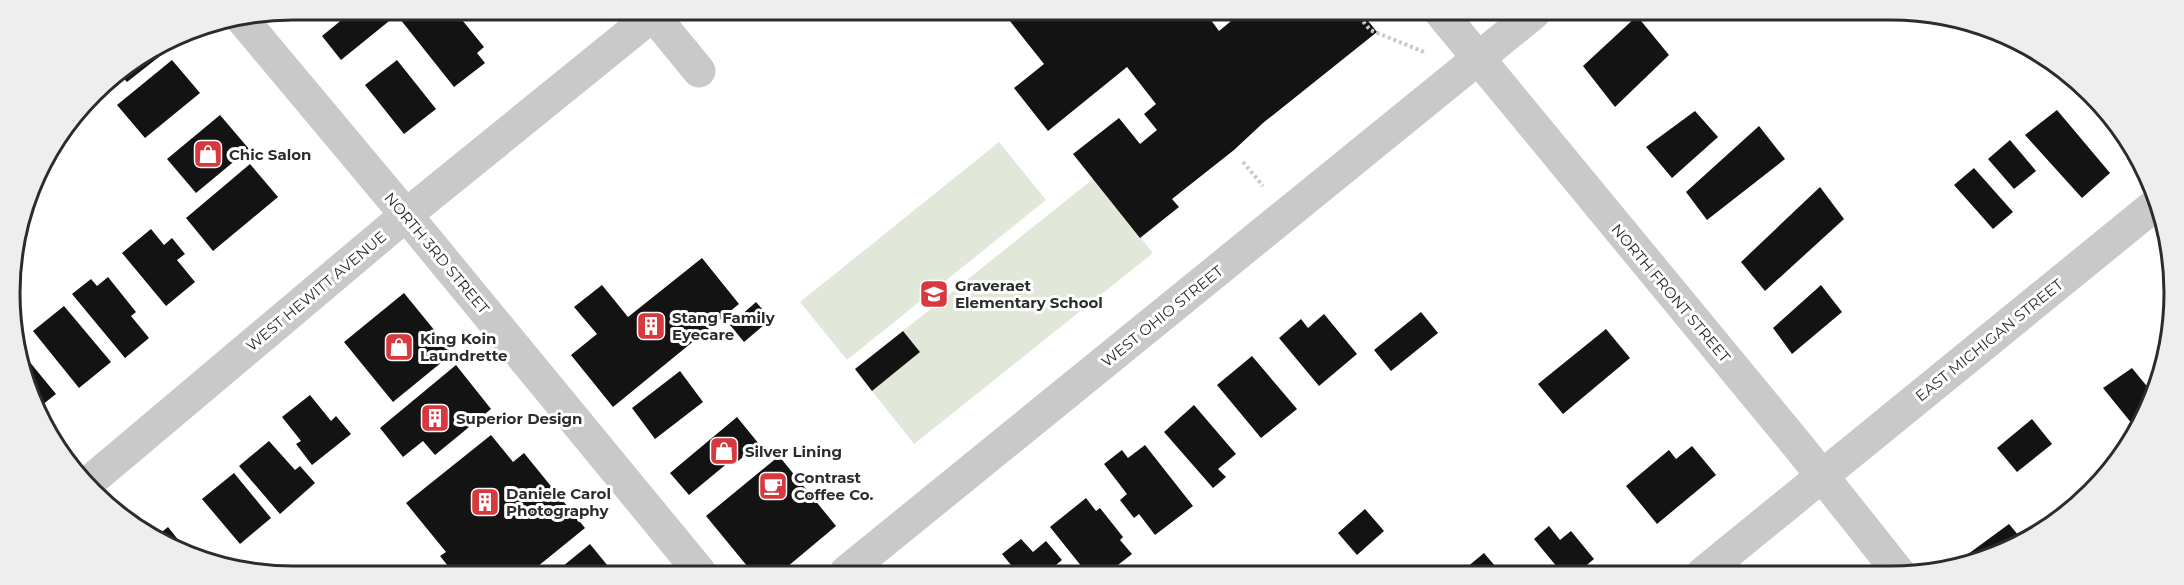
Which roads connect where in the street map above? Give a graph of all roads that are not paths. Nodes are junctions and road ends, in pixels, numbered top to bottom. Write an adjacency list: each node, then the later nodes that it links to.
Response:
1 (647, 20): 9 (street, WEST HEWITT AVENUE)
2 (661, 20): 7 (street)
3 (1447, 20): 6 (street, NORTH FRONT STREET)
4 (1526, 20): 6 (street, WEST OHIO STREET)
5 (246, 24): 9 (street, NORTH 3RD STREET)
6 (1478, 60): 10 (street, NORTH FRONT STREET); 13 (street, WEST OHIO STREET)
7 (699, 71)
8 (2151, 208): 10 (street, EAST MICHIGAN STREET)
9 (406, 215): 11 (street, WEST HEWITT AVENUE); 12 (street, NORTH 3RD STREET)
10 (1822, 475): 14 (street, EAST MICHIGAN STREET); 15 (street, NORTH FRONT STREET)
11 (93, 479)
12 (694, 566)
13 (853, 566)
14 (1712, 566)
15 (1894, 566)

